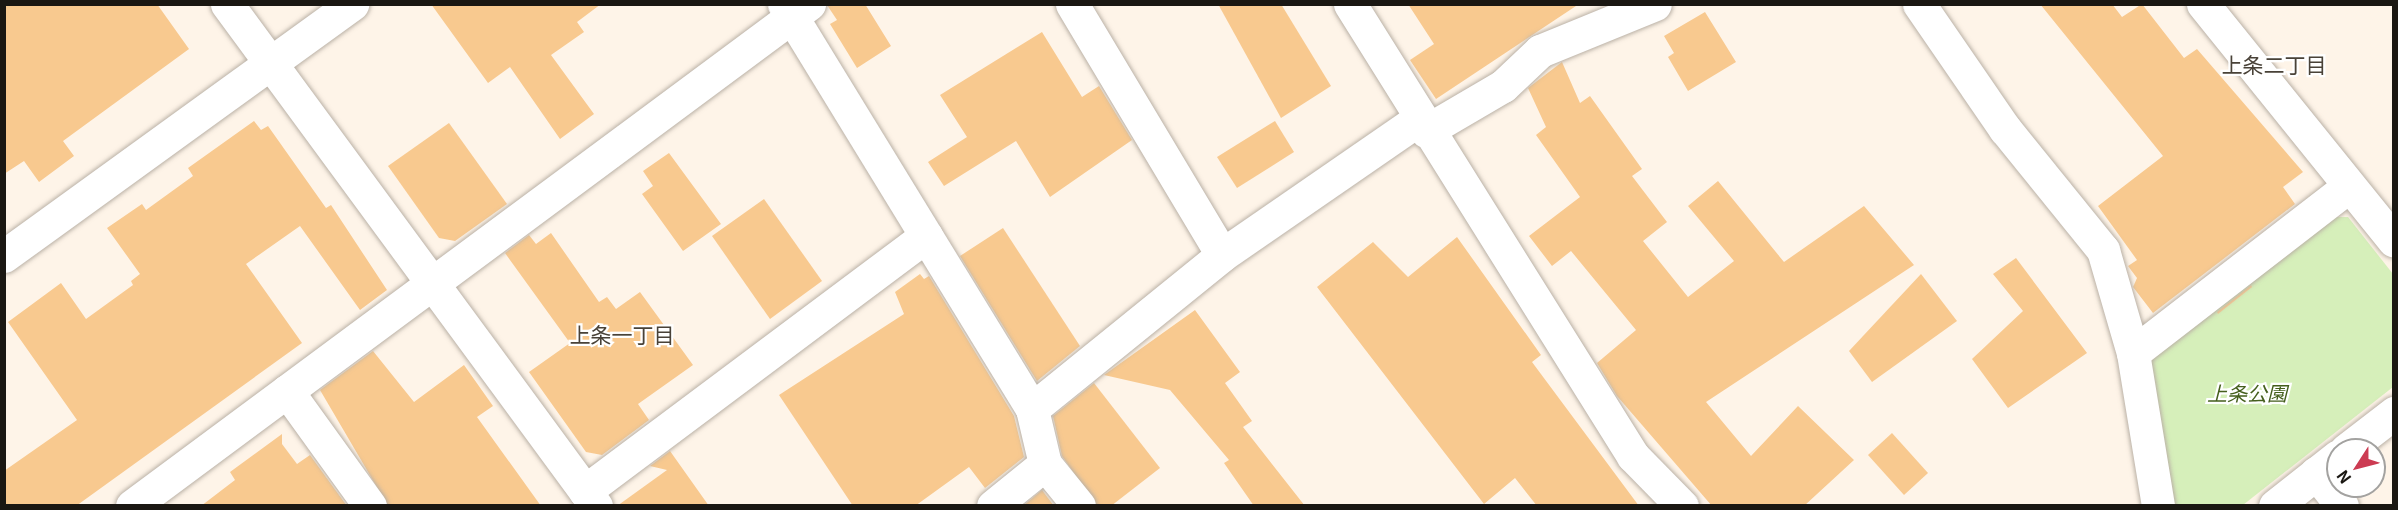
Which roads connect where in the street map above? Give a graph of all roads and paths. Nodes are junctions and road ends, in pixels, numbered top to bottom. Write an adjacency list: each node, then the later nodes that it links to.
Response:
1 (227, 4): 9 (street)
2 (352, 4): 9 (street)
3 (1072, 4): 14 (street)
4 (1350, 4): 10 (street)
5 (1655, 4): 10 (street)
6 (1919, 4): 17 (street)
7 (2203, 4): 11 (street)
8 (794, 8): 12 (street); 16 (street)
9 (270, 64): 15 (street); 16 (street)
10 (1422, 125): 14 (street); 29 (street)
11 (2349, 186): 13 (street); 17 (street)
12 (926, 236): 19 (street); 24 (street)
13 (2394, 241)
14 (1222, 255): 19 (street)
15 (4, 256)
16 (432, 284): 18 (street); 24 (street)
17 (2133, 353): 30 (street)
18 (287, 391): 25 (street); 26 (street)
19 (1032, 409): 22 (street)
20 (2394, 413): 21 (street)
21 (2362, 438)
22 (1045, 464): 27 (street); 28 (street)
23 (2326, 466): 31 (street)
24 (590, 498)
25 (132, 506)
26 (370, 506)
27 (993, 506)
28 (1078, 506)
29 (1682, 506)
30 (2158, 506)
31 (2275, 506)

